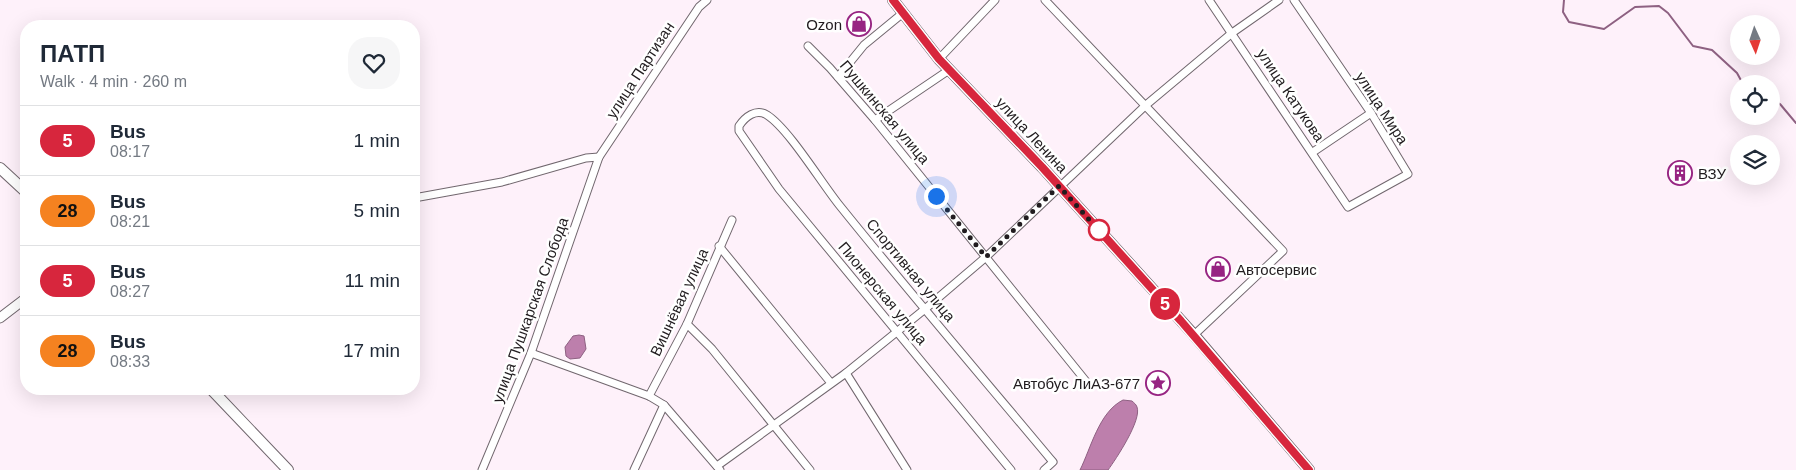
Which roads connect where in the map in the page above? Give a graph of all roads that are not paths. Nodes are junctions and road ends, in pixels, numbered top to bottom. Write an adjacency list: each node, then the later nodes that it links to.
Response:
1 (707, 0): 19 (street, улица Партизан)
2 (893, 0): 8 (main road, улица Ленина)
3 (995, 0): 11 (street)
4 (1045, 0): 14 (street)
5 (1209, 0): 9 (street, улица Катукова)
6 (1280, 0): 9 (street)
7 (1294, 0): 15 (street, улица Мира)
8 (903, 14): 11 (main road, улица Ленина); 13 (street)
9 (1232, 33): 14 (street); 18 (street, улица Катукова)
10 (808, 46): 13 (street, Пушкинская улица)
11 (939, 59): 12 (main road, улица Ленина)
12 (949, 70): 16 (street); 22 (main road, улица Ленина)
13 (838, 76): 16 (street, Пушкинская улица)
14 (1146, 105): 22 (street); 33 (street)
15 (1371, 113): 18 (street); 24 (street, улица Мира)
16 (875, 120): 27 (street, Пушкинская улица)
17 (738, 131): 29 (street, Спортивная улица); 32 (street, Пионерская улица)
18 (1313, 152): 24 (street, улица Катукова)
19 (599, 157): 23 (street); 34 (street, улица Пушкарская Слобода)
20 (0, 168): 21 (main road)
21 (20, 186)
22 (1059, 186): 27 (street); 33 (main road, улица Ленина)
23 (420, 197)
24 (1348, 207)
25 (732, 220): 26 (street, Вишнёвая улица)
26 (720, 246): 31 (street, Вишнёвая улица); 36 (street)
27 (986, 257): 29 (street); 37 (street, Пушкинская улица)
28 (20, 303): 30 (street)
29 (926, 309): 32 (street); 49 (street, Спортивная улица)
30 (0, 318)
31 (687, 324): 39 (street, Вишнёвая улица); 41 (street)
32 (897, 332): 35 (street); 48 (street, Пионерская улица)
33 (1194, 335): 50 (main road, улица Ленина)
34 (531, 353): 39 (street); 44 (street, улица Пушкарская Слобода)
35 (846, 373): 36 (street); 47 (street)
36 (831, 383): 41 (street)
37 (1088, 385)
38 (217, 395): 43 (main road)
39 (649, 396): 40 (street)
40 (664, 404): 42 (street); 45 (street)
41 (772, 425): 42 (street); 46 (street)
42 (719, 468)
43 (288, 470)
44 (482, 470)
45 (634, 470)
46 (810, 470)
47 (908, 470)
48 (1011, 470)
49 (1044, 470)
50 (1309, 470)

